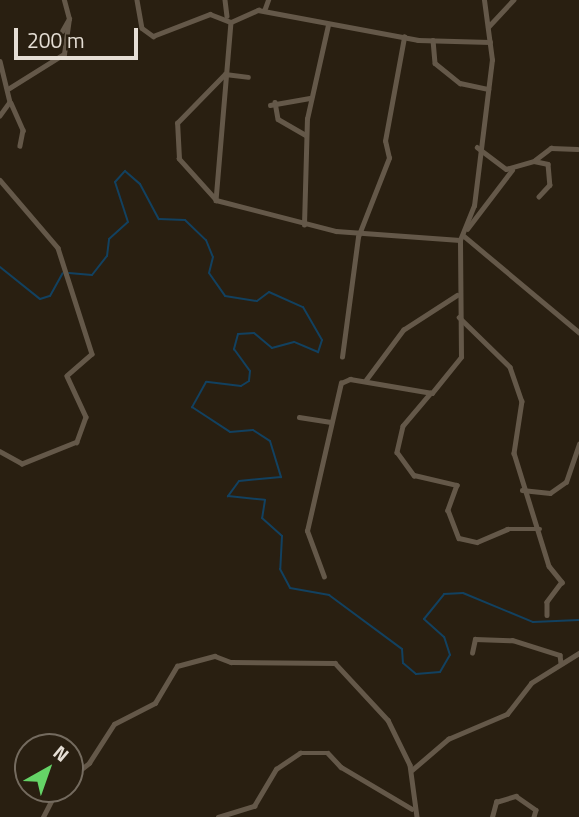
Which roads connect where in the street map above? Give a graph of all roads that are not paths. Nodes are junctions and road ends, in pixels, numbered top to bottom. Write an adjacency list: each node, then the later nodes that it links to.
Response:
1 (64, 0): 8 (street)
2 (137, 0): 9 (street)
3 (225, 0): 9 (street)
4 (268, 0): 7 (street)
5 (484, 0): 11 (street)
6 (513, 0): 11 (street)
7 (264, 11): 9 (street); 10 (street)
8 (69, 19): 12 (street); 19 (street)
9 (229, 19): 17 (street)
10 (329, 25): 13 (street); 21 (street)
11 (488, 28): 15 (street)
12 (62, 31)
13 (404, 37): 14 (street); 35 (street)
14 (433, 40): 15 (street); 20 (street)
15 (490, 42): 20 (street)
16 (0, 61): 19 (street)
17 (225, 75): 18 (street); 32 (street); 32 (street)
18 (248, 77)
19 (8, 89): 22 (street)
20 (488, 89): 26 (street)
21 (309, 97): 24 (street); 24 (street)
22 (10, 102): 23 (street); 25 (street)
23 (0, 116)
24 (306, 135): 33 (street)
25 (20, 146)
26 (477, 146): 29 (street); 34 (street)
27 (577, 149): 28 (street)
28 (534, 161): 29 (street); 31 (street)
29 (513, 168): 34 (street)
30 (0, 180): 46 (street)
31 (539, 197)
32 (215, 199): 33 (street)
33 (304, 225): 35 (street)
34 (467, 230): 36 (street)
35 (360, 232): 36 (street); 40 (street)
36 (462, 238): 37 (street); 39 (street)
37 (458, 294): 38 (street); 41 (street)
38 (457, 313): 42 (street); 47 (street)
39 (579, 332)
40 (342, 357)
41 (365, 381): 42 (street); 44 (street)
42 (432, 393): 48 (street)
43 (299, 417): 44 (street)
44 (331, 422): 49 (street)
45 (579, 444): 47 (street)
46 (0, 452)
47 (522, 490): 48 (street)
48 (540, 529): 50 (street)
49 (324, 577)
50 (547, 615)
51 (472, 653): 53 (street)
52 (579, 653): 53 (street)
53 (561, 664): 55 (street)
54 (84, 767): 55 (street)
55 (411, 771): 56 (street)
56 (412, 809): 57 (street); 58 (street)
57 (218, 817)
58 (417, 817)
59 (492, 817): 60 (street)
60 (534, 817)

